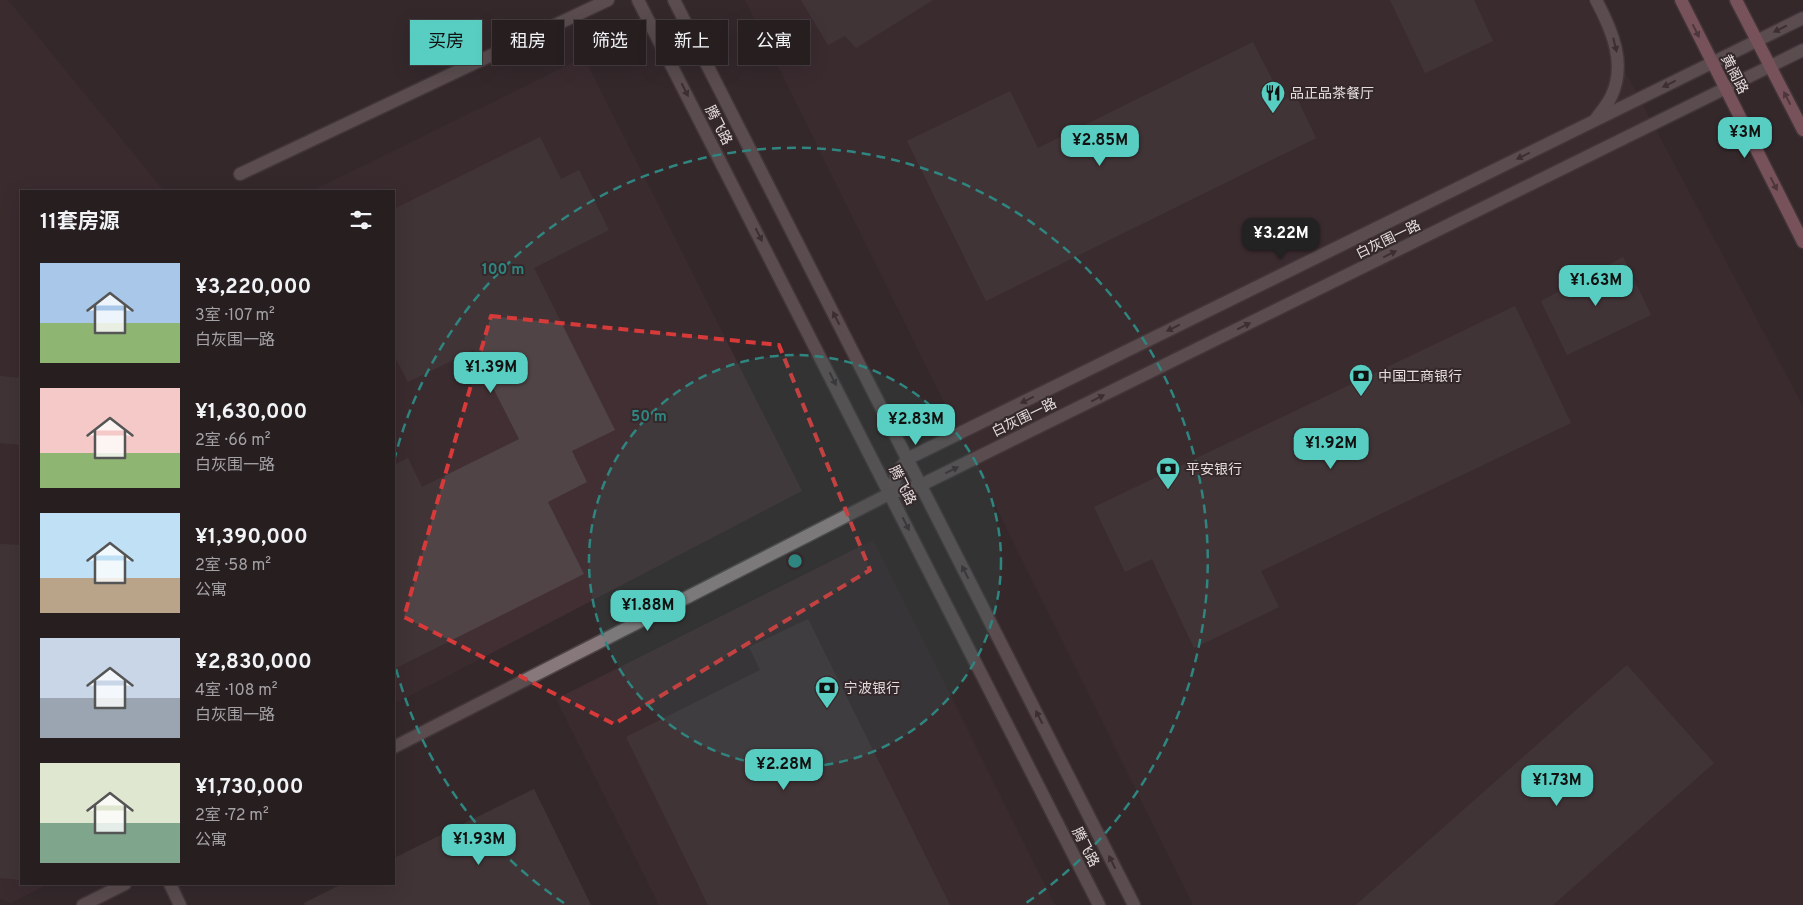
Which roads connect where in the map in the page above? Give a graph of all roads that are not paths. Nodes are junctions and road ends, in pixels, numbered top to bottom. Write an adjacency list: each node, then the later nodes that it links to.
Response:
1 (608, 0): 15 (street)
2 (638, 0): 19 (street, 腾飞路, one-way to 19)
3 (674, 0): 17 (street, 腾飞路, one-way to 3)
4 (1596, 0): 13 (street, one-way to 13)
5 (1681, 0): 10 (main road, 黄阁路, one-way to 10)
6 (1736, 0): 8 (main road)
7 (1803, 18): 8 (street, 白灰围一路, one-way to 8)
8 (1757, 41): 10 (street, 白灰围一路); 11 (main road)
9 (1803, 50): 11 (street, 白灰围一路)
10 (1712, 62): 12 (main road, 黄阁路); 13 (street, 白灰围一路, one-way to 13)
11 (1770, 66): 12 (street, 白灰围一路); 14 (main road, one-way to 11)
12 (1725, 89): 16 (main road, 黄阁路, one-way to 16); 18 (street, 白灰围一路, one-way to 12)
13 (1594, 121): 17 (street, 白灰围一路, one-way to 17)
14 (1803, 130)
15 (240, 174)
16 (1803, 242)
17 (907, 459): 18 (street, 腾飞路); 19 (street)
18 (921, 485): 19 (street, 白灰围一路); 26 (street, 腾飞路, one-way to 18)
19 (890, 493): 20 (street, 白灰围一路); 25 (street, 腾飞路, one-way to 25)
20 (395, 746)
21 (123, 885): 23 (street)
22 (170, 885): 24 (street)
23 (83, 905)
24 (180, 905)
25 (1099, 905)
26 (1134, 905)

